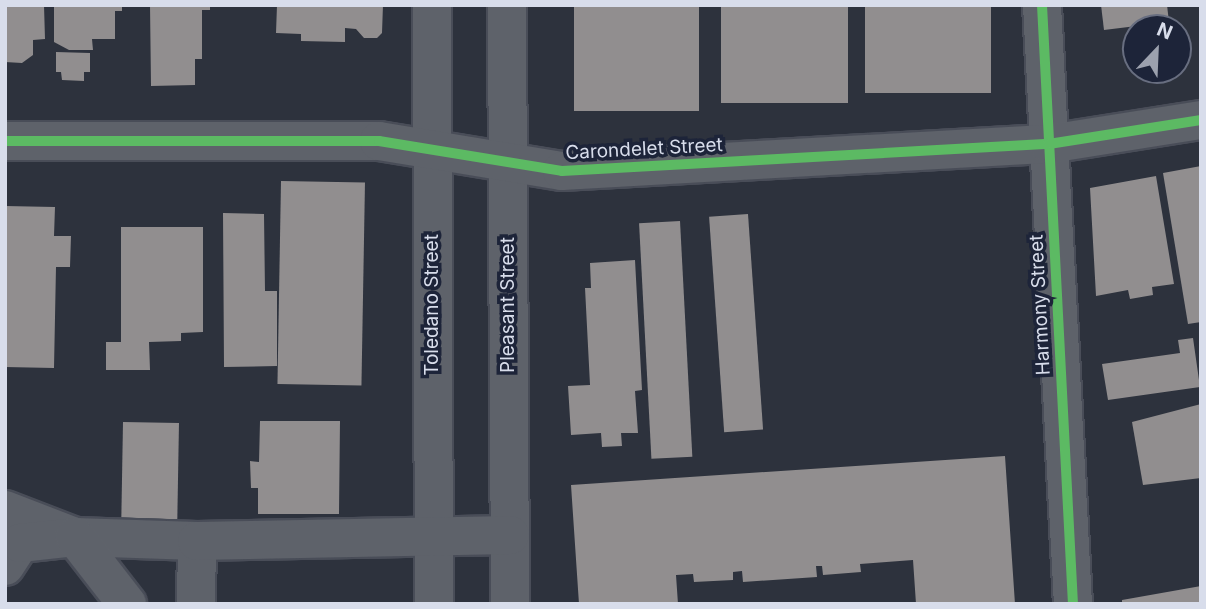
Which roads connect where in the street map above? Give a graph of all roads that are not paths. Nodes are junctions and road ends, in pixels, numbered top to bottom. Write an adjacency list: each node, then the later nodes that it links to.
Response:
1 (432, 5): 7 (street, Toledano Street)
2 (507, 5): 8 (street, Pleasant Street)
3 (1042, 5): 6 (street, Harmony Street)
4 (1201, 120): 6 (street, Carondelet Street)
5 (5, 141): 7 (street, Carondelet Street)
6 (1049, 144): 8 (street, Carondelet Street); 19 (street, Harmony Street)
7 (432, 150): 8 (street, Carondelet Street); 10 (street, Toledano Street)
8 (506, 162): 11 (street, Pleasant Street)
9 (5, 510): 12 (street)
10 (433, 535): 11 (street); 13 (street); 17 (street, Toledano Street)
11 (510, 535): 18 (street, Pleasant Street)
12 (75, 537): 13 (street); 14 (street); 15 (street)
13 (197, 541): 16 (street)
14 (5, 566)
15 (127, 604)
16 (196, 604)
17 (434, 604)
18 (510, 604)
19 (1073, 604)

